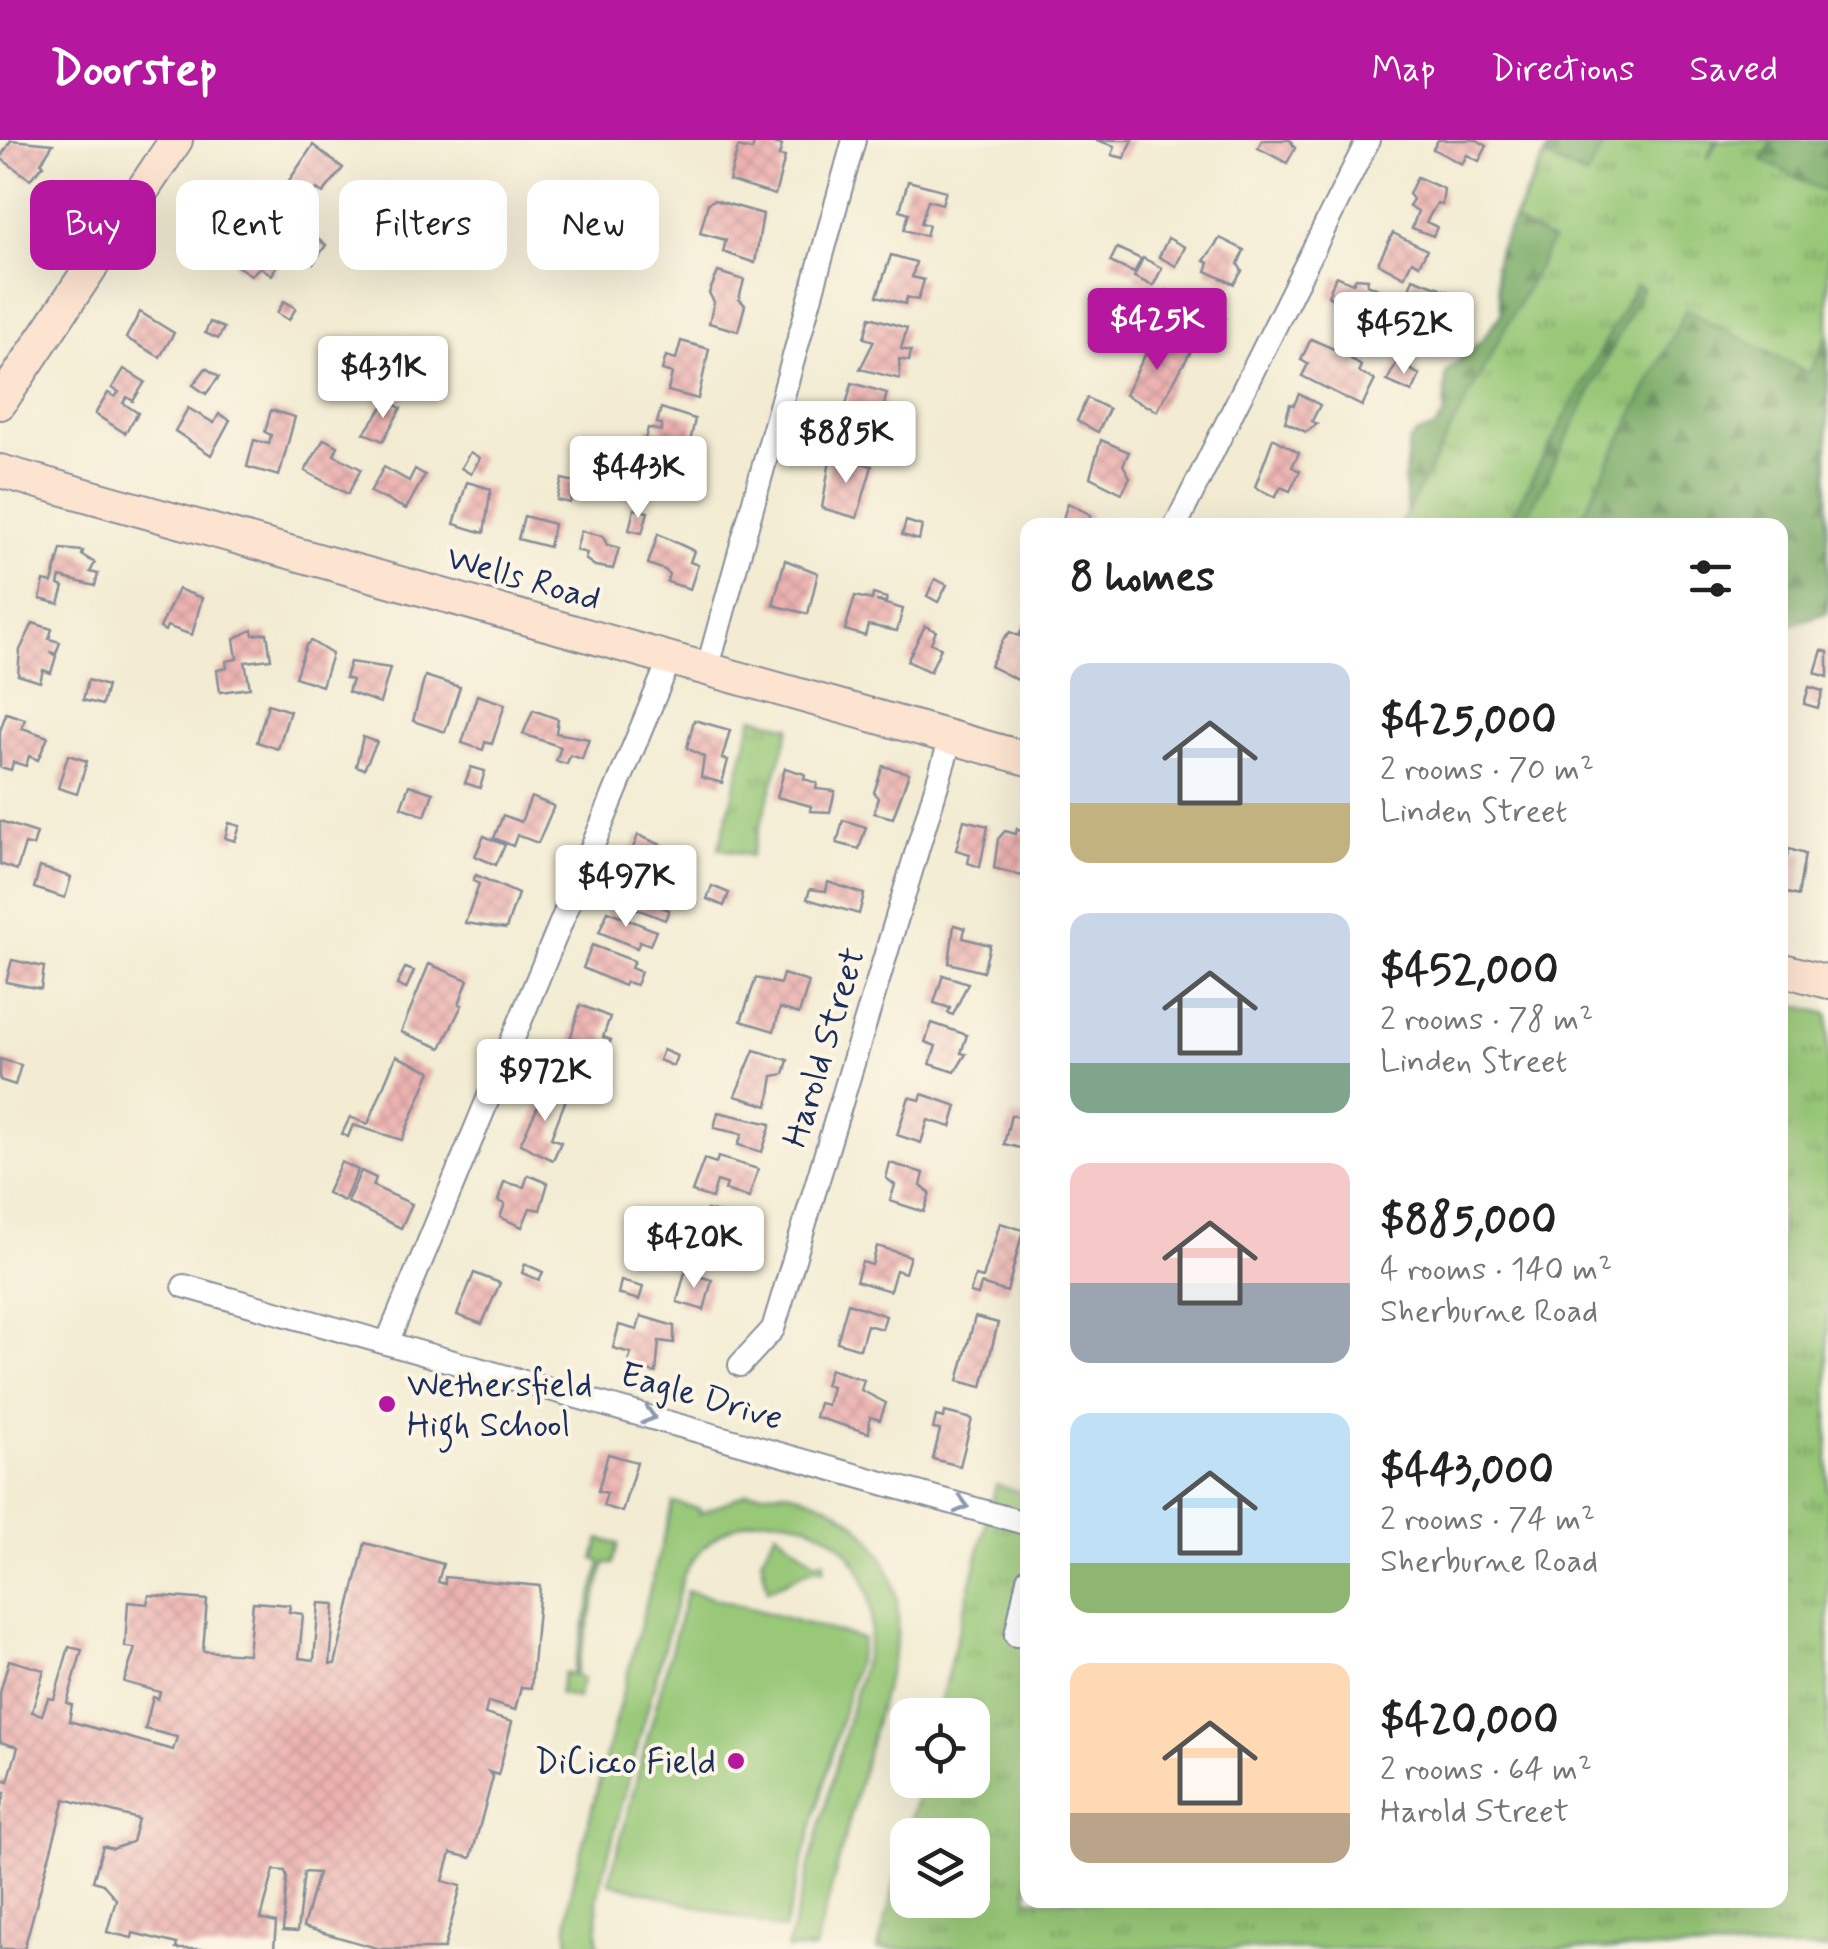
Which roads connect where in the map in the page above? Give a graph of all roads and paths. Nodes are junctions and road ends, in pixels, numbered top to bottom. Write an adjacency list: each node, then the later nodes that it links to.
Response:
1 (176, 140): 4 (main road)
2 (854, 140): 8 (street)
3 (1368, 140): 6 (street)
4 (0, 403)
5 (0, 471): 7 (main road, Wells Road)
6 (1179, 518)
7 (670, 660): 8 (main road, Wells Road); 14 (street)
8 (707, 670): 9 (main road, Wells Road)
9 (951, 738): 10 (main road, Wells Road); 15 (street, Harold Street)
10 (1020, 757)
11 (1788, 971): 12 (main road)
12 (1828, 982)
13 (184, 1286): 14 (street, Eagle Drive)
14 (387, 1343): 16 (street, Eagle Drive, one-way to 16)
15 (740, 1365)
16 (1020, 1522)
17 (1020, 1616): 18 (street)
18 (1016, 1635)

